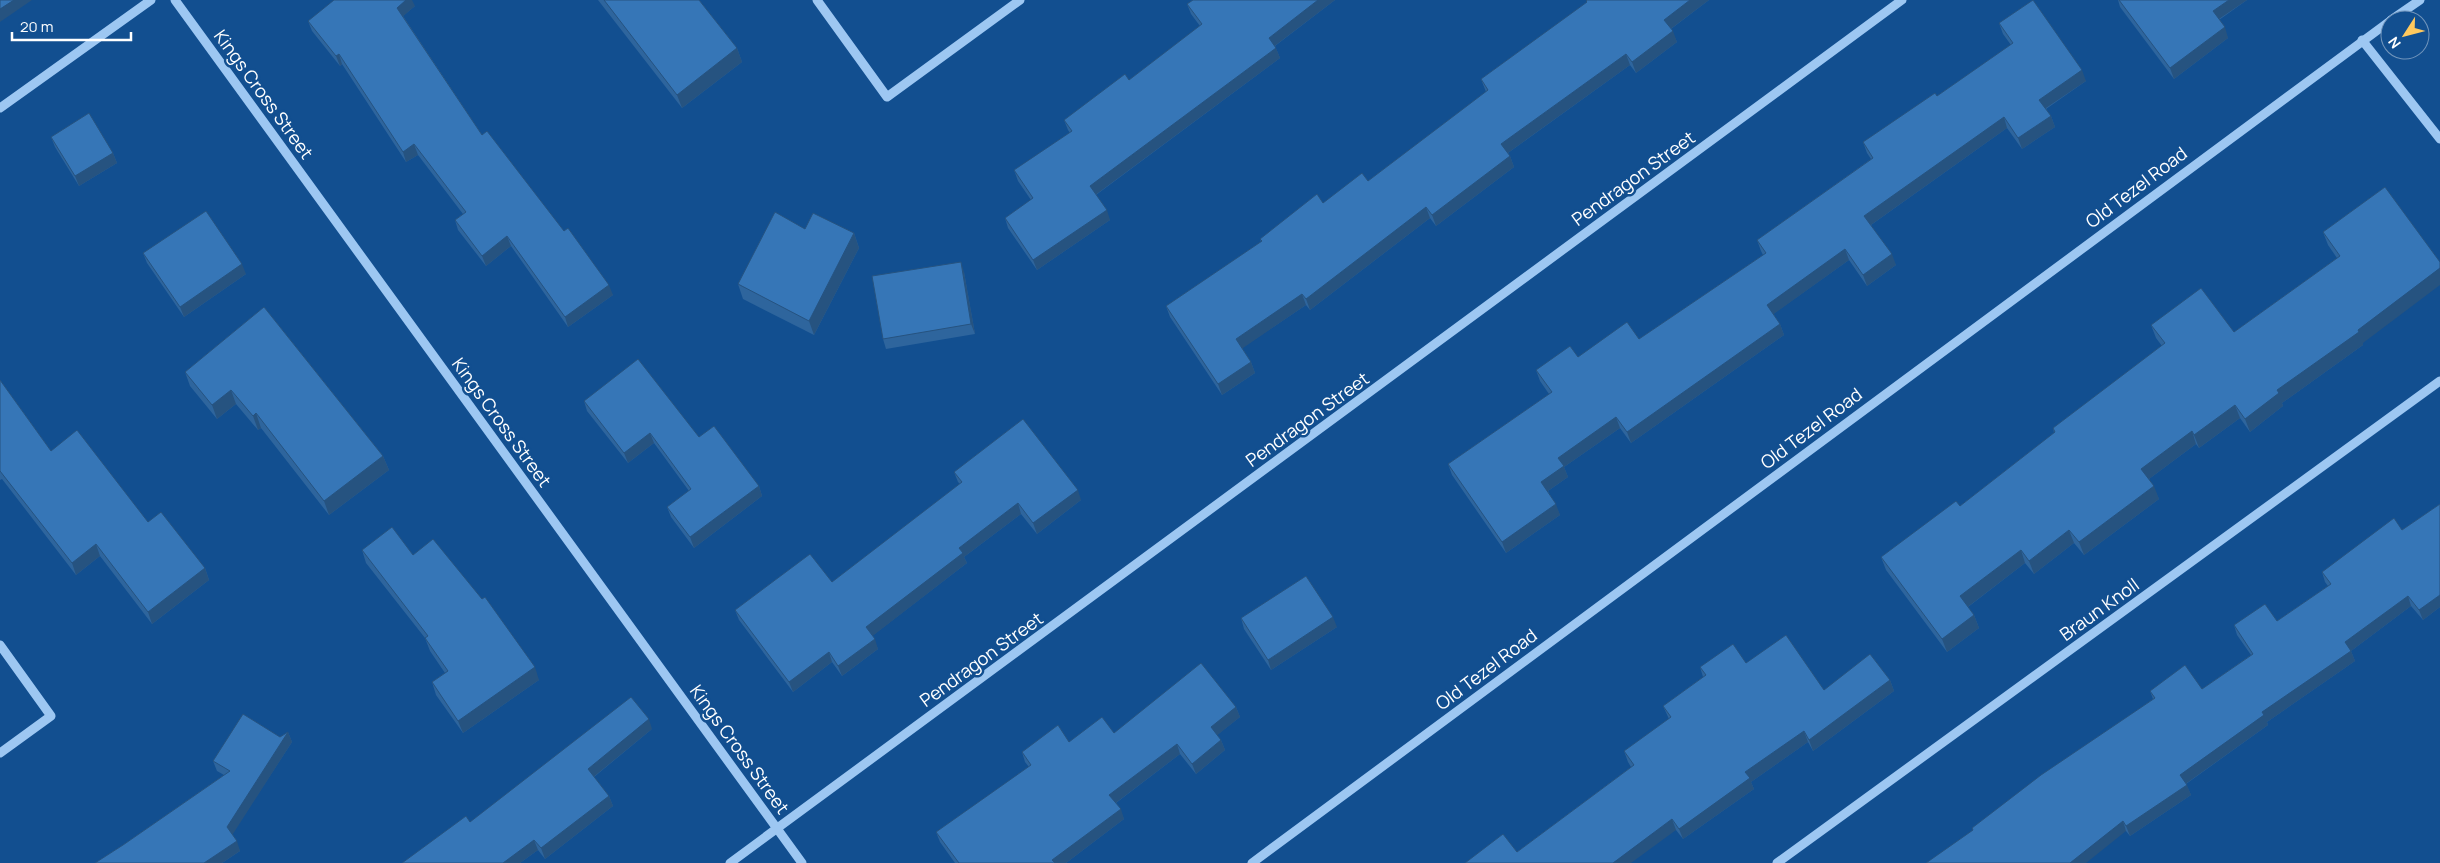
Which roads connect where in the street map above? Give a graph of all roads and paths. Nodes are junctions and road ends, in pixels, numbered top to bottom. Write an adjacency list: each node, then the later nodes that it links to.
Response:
1 (151, 0): 10 (street)
2 (175, 0): 15 (street, Kings Cross Street)
3 (817, 0): 4 (street)
4 (1020, 0)
5 (1902, 0): 15 (street, Pendragon Street)
6 (2420, 0): 7 (street, Old Tezel Road)
7 (2405, 10)
8 (2380, 27): 9 (street, Old Tezel Road)
9 (2362, 40): 11 (street); 18 (street, Old Tezel Road)
10 (0, 108)
11 (2440, 140)
12 (2440, 381): 19 (street, Braun Knoll)
13 (0, 644): 14 (street)
14 (0, 753)
15 (778, 829): 16 (street, Pendragon Street); 17 (street, Kings Cross Street)
16 (730, 863)
17 (802, 863)
18 (1252, 863)
19 (1778, 863)

